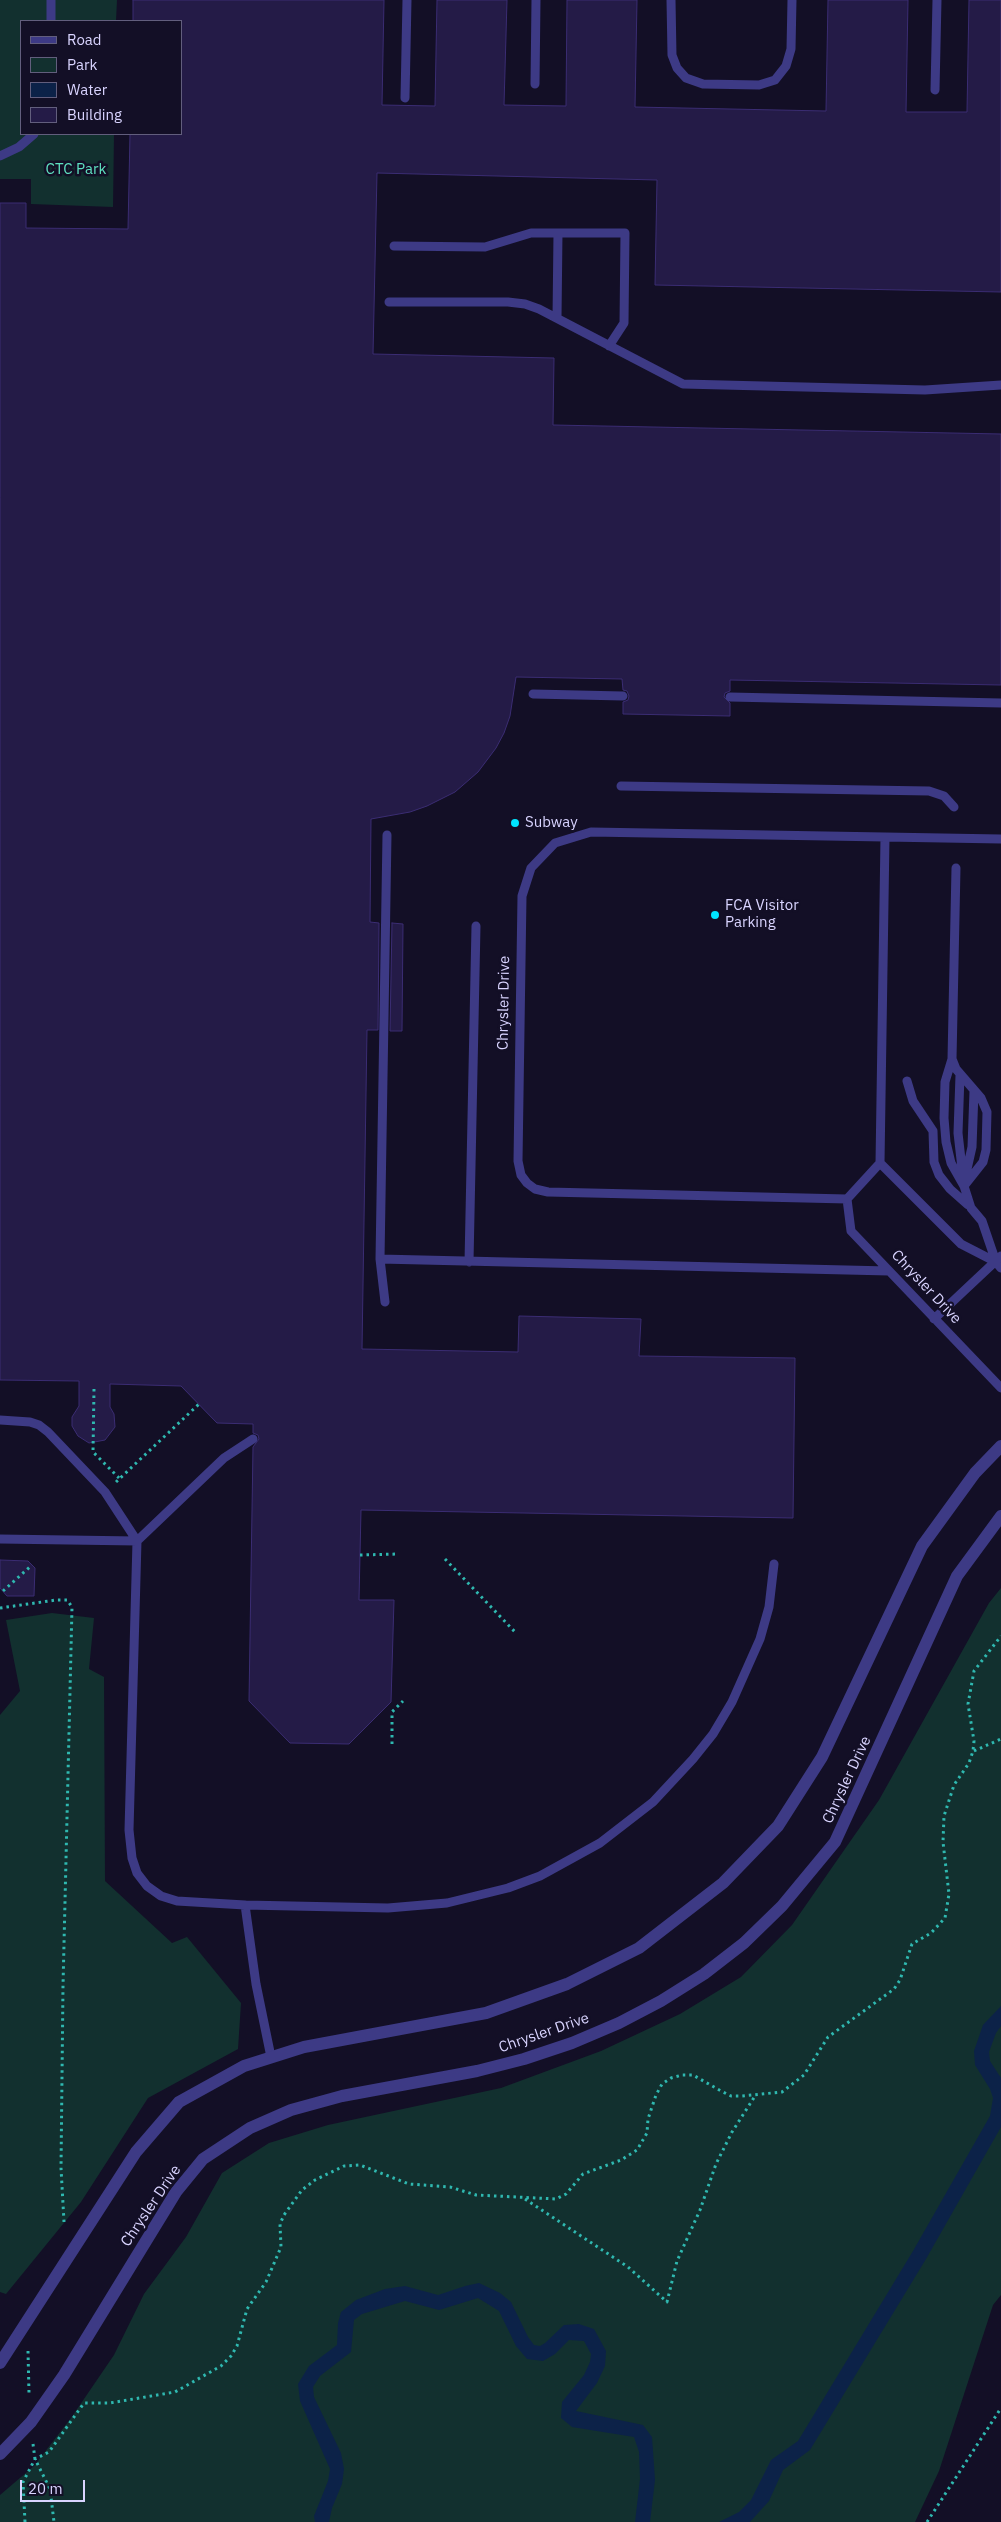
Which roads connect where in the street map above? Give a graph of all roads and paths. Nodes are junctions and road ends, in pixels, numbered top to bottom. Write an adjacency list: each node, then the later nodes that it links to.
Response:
1 (51, 0): 7 (lane)
2 (407, 0): 10 (lane)
3 (536, 0): 8 (lane)
4 (671, 0): 5 (lane)
5 (792, 0)
6 (937, 0): 9 (lane)
7 (51, 20)
8 (535, 84)
9 (935, 90)
10 (405, 98)
11 (33, 135): 12 (lane)
12 (0, 156)
13 (558, 233): 14 (lane); 16 (lane); 17 (lane)
14 (394, 246)
15 (389, 302): 16 (lane)
16 (557, 318): 17 (lane)
17 (609, 346): 18 (lane)
18 (1001, 385)
19 (533, 694): 20 (lane)
20 (623, 696)
21 (730, 697): 22 (lane)
22 (1001, 703)
23 (621, 786): 24 (lane)
24 (954, 807)
25 (387, 835): 38 (lane)
26 (885, 837): 27 (lane, Chrysler Drive); 34 (lane); 36 (lane, Chrysler Drive)
27 (1001, 839)
28 (956, 868): 30 (lane)
29 (476, 926): 39 (lane)
30 (952, 1059): 31 (lane); 35 (lane)
31 (960, 1075): 33 (lane); 35 (lane)
32 (908, 1081): 37 (lane)
33 (974, 1091): 35 (lane); 35 (lane)
34 (880, 1163): 36 (lane); 40 (lane)
35 (964, 1186): 37 (lane)
36 (847, 1199): 41 (lane, Chrysler Drive)
37 (972, 1208): 40 (lane)
38 (380, 1259): 39 (lane); 42 (lane)
39 (469, 1262): 41 (lane)
40 (999, 1262): 43 (lane)
41 (889, 1271): 43 (lane, Chrysler Drive)
42 (385, 1302)
43 (934, 1319): 44 (lane, Chrysler Drive)
44 (1001, 1388)
45 (94, 1389): 50 (path)
46 (199, 1404): 50 (path)
47 (0, 1420): 54 (lane)
48 (253, 1439): 54 (lane)
49 (1001, 1446): 69 (street)
50 (119, 1478): 51 (path)
51 (116, 1482)
52 (1001, 1516): 78 (street, Chrysler Drive)
53 (0, 1539): 54 (lane)
54 (136, 1542): 68 (lane)
55 (398, 1554): 56 (path)
56 (360, 1555)
57 (445, 1560): 62 (path)
58 (774, 1564): 68 (lane)
59 (32, 1565): 60 (path)
60 (3, 1591)
61 (0, 1608): 72 (path)
62 (516, 1633)
63 (1001, 1636): 67 (path)
64 (403, 1701): 66 (path)
65 (1001, 1738): 67 (path)
66 (392, 1744)
67 (973, 1751): 70 (path)
68 (244, 1905): 69 (lane)
69 (271, 2057): 74 (street)
70 (755, 2095): 71 (path); 71 (path)
71 (522, 2197): 79 (path)
72 (64, 2222)
73 (27, 2346): 75 (path)
74 (0, 2363)
75 (29, 2393)
76 (1001, 2408): 82 (path)
77 (32, 2436): 79 (path)
78 (0, 2454)
79 (35, 2459): 80 (path); 81 (path)
80 (25, 2522)
81 (54, 2522)
82 (927, 2522)

